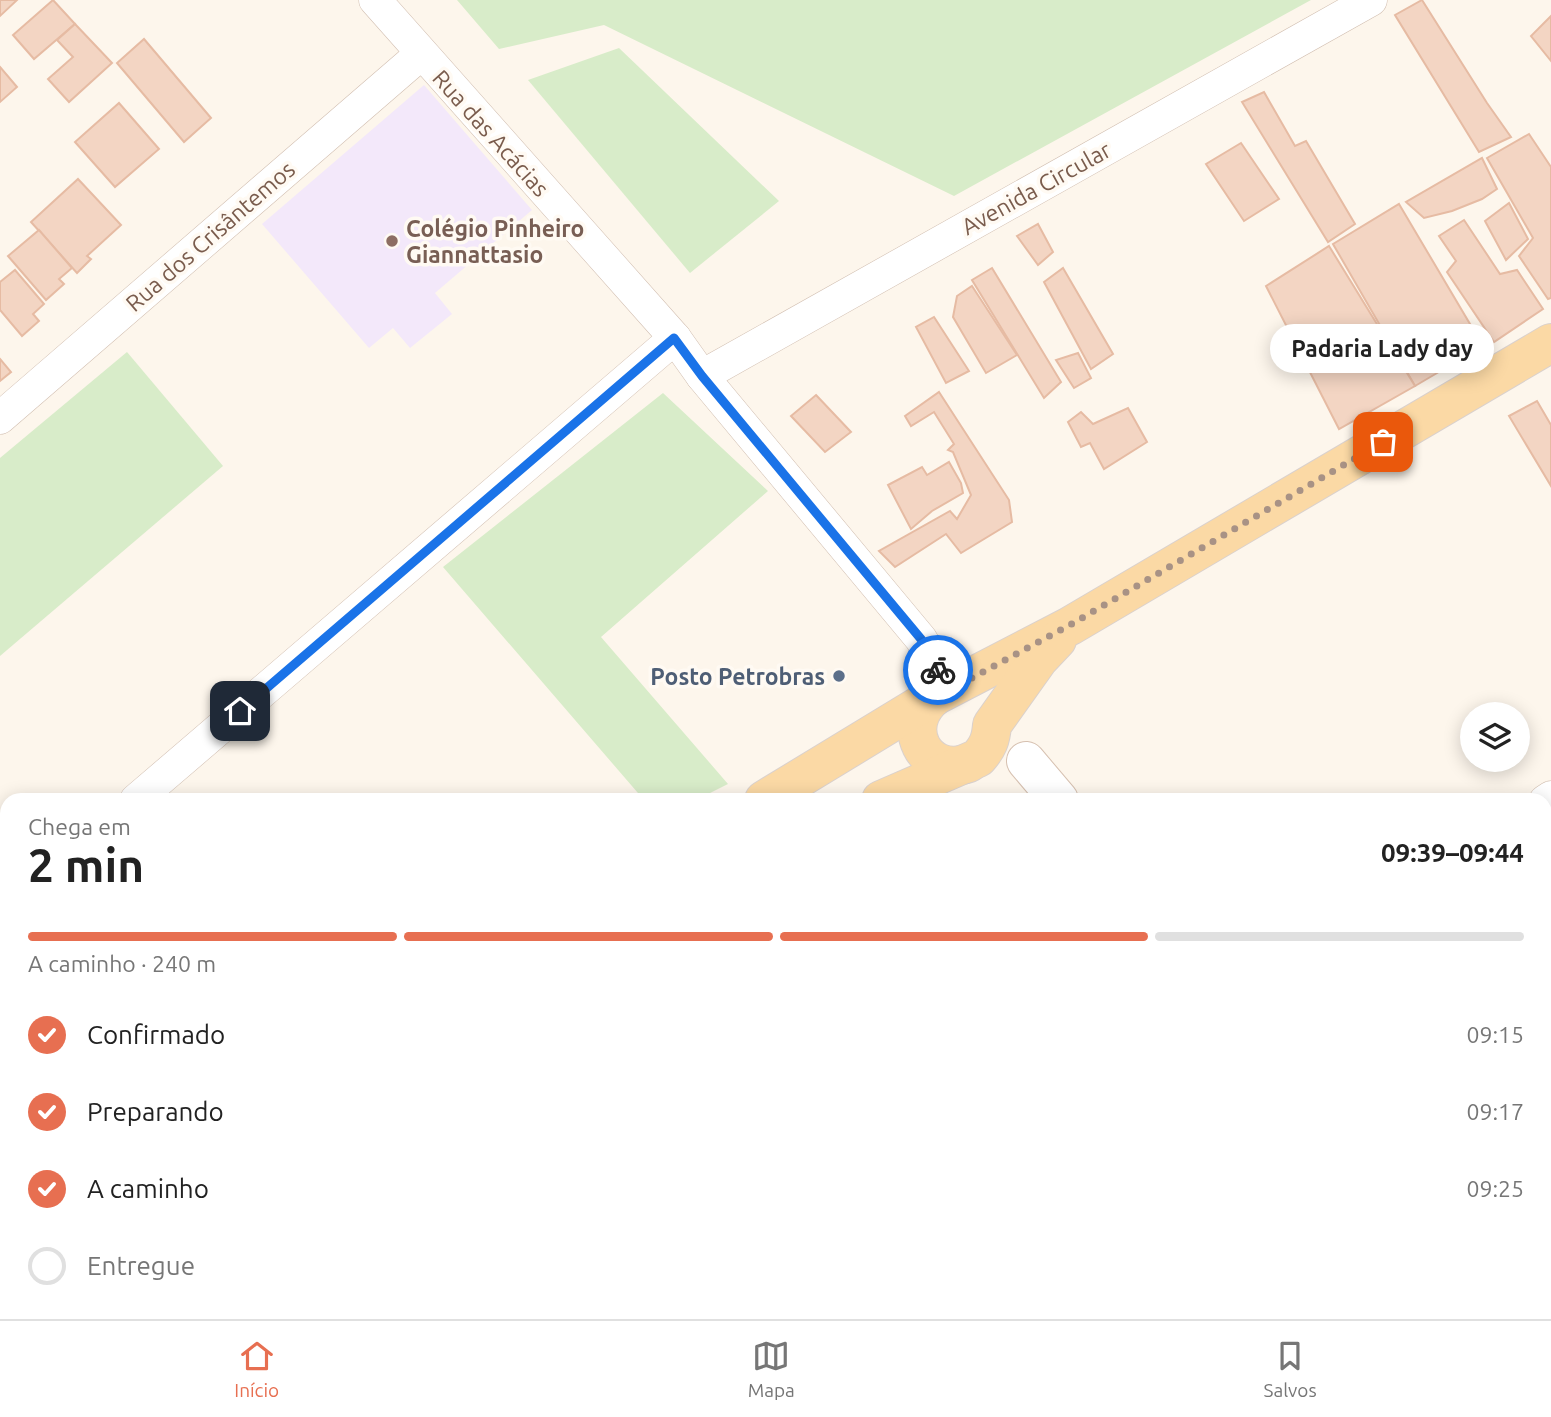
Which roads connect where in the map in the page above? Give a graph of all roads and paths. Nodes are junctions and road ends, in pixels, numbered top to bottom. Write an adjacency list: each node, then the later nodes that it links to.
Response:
1 (375, 0): 3 (street, Rua das Acácias)
2 (1371, 0): 6 (street, Avenida Circular)
3 (421, 54): 4 (street, Rua das Acácias); 7 (street, Rua dos Crisântemos)
4 (674, 338): 6 (street, Rua das Acácias); 14 (street)
5 (1551, 343): 8 (main road)
6 (702, 376): 9 (street, Rua das Acácias)
7 (0, 418)
8 (1070, 625): 9 (main road); 10 (main road)
9 (942, 693): 10 (main road); 12 (main road); 13 (main road)
10 (992, 725): 11 (street); 12 (main road)
11 (1027, 761): 16 (street)
12 (969, 763): 15 (main road)
13 (791, 788)
14 (144, 793)
15 (898, 793)
16 (1053, 793)

